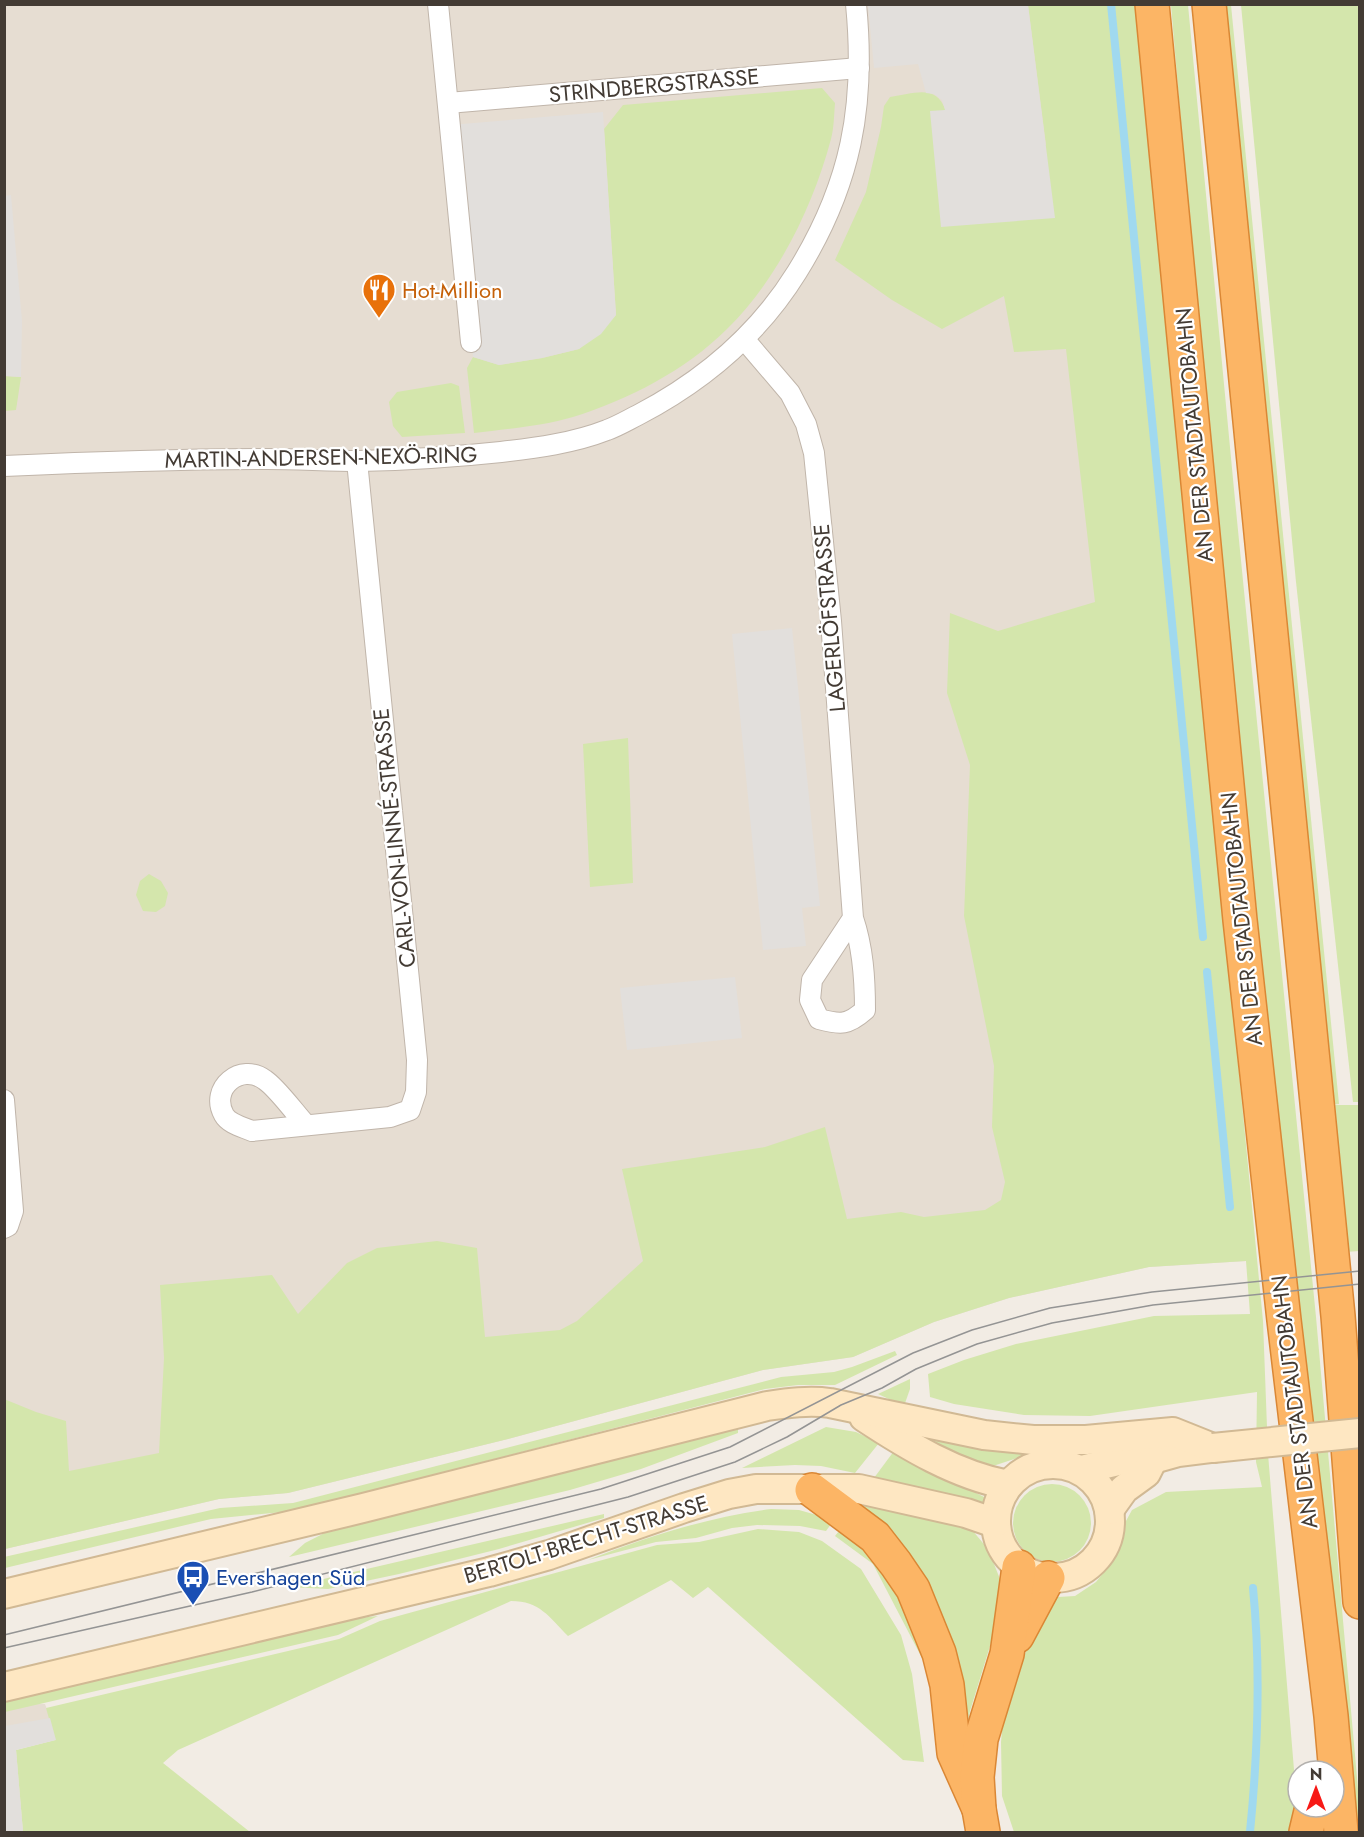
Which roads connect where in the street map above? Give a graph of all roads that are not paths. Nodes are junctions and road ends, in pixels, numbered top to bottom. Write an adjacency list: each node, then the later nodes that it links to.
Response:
1 (438, 4): 6 (street)
2 (856, 4): 5 (street, MARTIN-ANDERSEN-NEXÖ-RING)
3 (1152, 4): 28 (highway, AN DER STADTAUTOBAHN)
4 (1209, 4): 26 (highway, AN DER STADTAUTOBAHN)
5 (860, 68): 6 (street, STRINDBERGSTRASSE); 7 (street, MARTIN-ANDERSEN-NEXÖ-RING)
6 (448, 103): 8 (street)
7 (744, 339): 9 (street, MARTIN-ANDERSEN-NEXÖ-RING); 11 (street, LAGERLÖFSTRASSE)
8 (471, 342)
9 (357, 461): 10 (street, MARTIN-ANDERSEN-NEXÖ-RING); 13 (street, CARL-VON-LINNÉ-STRASSE)
10 (4, 466)
11 (853, 918): 11 (street, LAGERLÖFSTRASSE)
12 (4, 1100): 14 (street)
13 (306, 1125)
14 (4, 1228)
15 (852, 1409): 17 (main road); 20 (main road); 25 (main road)
16 (1359, 1433): 17 (main road, bridge)
17 (1213, 1448): 18 (main road)
18 (1153, 1459): 19 (main road); 22 (main road)
19 (1081, 1470): 20 (main road); 22 (main road)
20 (1008, 1485): 23 (main road)
21 (812, 1490): 23 (main road, BERTOLT-BRECHT-STRASSE); 27 (main road, BERTOLT-BRECHT-STRASSE); 30 (highway)
22 (1109, 1510): 24 (main road)
23 (995, 1523): 24 (main road)
24 (1034, 1573): 30 (highway)
25 (4, 1594)
26 (1359, 1602)
27 (4, 1686)
28 (1331, 1716): 29 (highway); 31 (highway, AN DER STADTAUTOBAHN)
29 (1322, 1759)
30 (981, 1821)
31 (1341, 1833)

